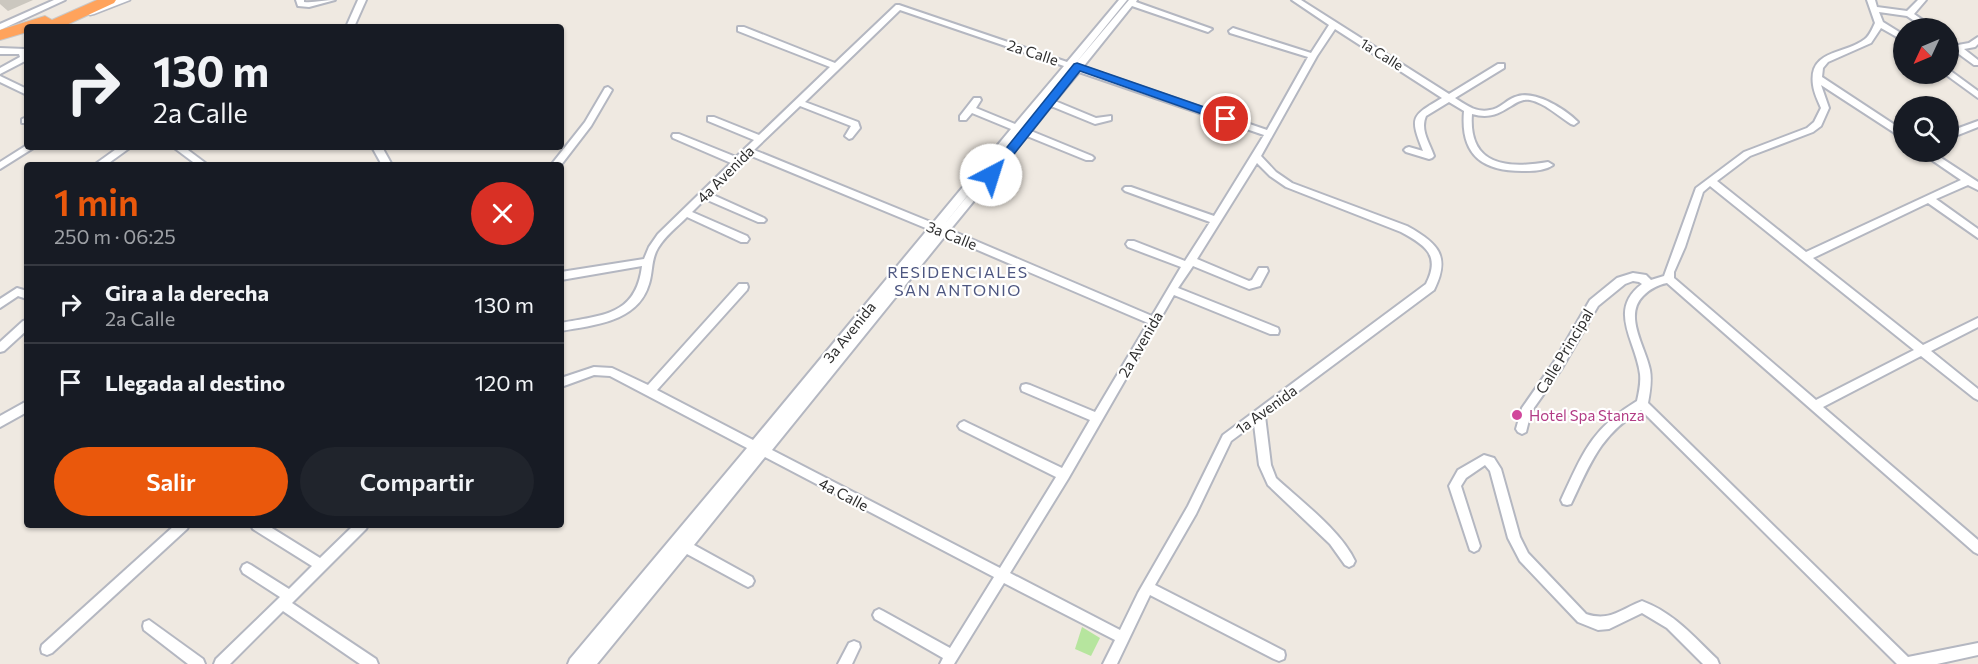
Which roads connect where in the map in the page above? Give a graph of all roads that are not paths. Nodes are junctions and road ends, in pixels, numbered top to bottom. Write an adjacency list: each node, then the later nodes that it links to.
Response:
1 (61, 0): 21 (street)
2 (91, 0): 16 (highway)
3 (109, 0): 17 (highway)
4 (124, 0): 18 (street)
5 (300, 0): 6 (street)
6 (331, 0)
7 (362, 0): 19 (street)
8 (1296, 0): 20 (street, 1a Calle)
9 (1922, 0): 13 (street)
10 (1129, 1): 22 (street); 38 (street, 3a Avenida)
11 (1873, 5): 13 (street); 15 (street)
12 (899, 7): 38 (street, 2a Calle); 40 (street, 4a Avenida)
13 (1909, 14): 14 (street)
14 (1915, 18)
15 (1879, 23): 27 (street); 42 (street)
16 (44, 24)
17 (45, 24)
18 (45, 24)
19 (351, 24)
20 (1334, 24): 35 (street, 2a Avenida); 48 (street, 1a Calle)
21 (0, 27)
22 (1208, 28)
23 (24, 29): 28 (highway)
24 (741, 29): 40 (street)
25 (1233, 31): 35 (street)
26 (24, 32): 30 (highway)
27 (1893, 32)
28 (0, 35)
29 (1978, 40): 32 (street)
30 (0, 41)
31 (24, 44): 33 (highway)
32 (1959, 48)
33 (0, 50)
34 (1959, 50): 37 (street)
35 (1313, 56): 62 (street, 2a Avenida)
36 (24, 59): 41 (street)
37 (1977, 63)
38 (1074, 65): 50 (street, 3a Avenida); 62 (street, 2a Calle)
39 (1501, 66): 48 (street)
40 (837, 67): 51 (street, 4a Avenida)
41 (0, 71)
42 (1817, 78): 59 (street); 81 (street)
43 (0, 79): 46 (street)
44 (1959, 80): 47 (street)
45 (608, 90): 75 (street)
46 (24, 91)
47 (1978, 94)
48 (1451, 97): 53 (street, 1a Calle); 69 (street)
49 (977, 100): 52 (street)
50 (1045, 101): 55 (street); 60 (street, 3a Avenida)
51 (800, 103): 64 (street); 65 (street, 4a Avenida)
52 (970, 109): 54 (street); 60 (street)
53 (1468, 110): 57 (street); 78 (street)
54 (963, 118)
55 (1108, 118)
56 (711, 119): 65 (street)
57 (1574, 122)
58 (1978, 124): 61 (street)
59 (1893, 129)
60 (1021, 130): 72 (street); 89 (street, 3a Avenida)
61 (1959, 132)
62 (1269, 134): 71 (street, 2a Avenida)
63 (676, 136): 76 (street)
64 (849, 136)
65 (760, 139): 70 (street, 4a Avenida)
66 (25, 150): 79 (street)
67 (122, 150): 73 (street)
68 (182, 150): 74 (street)
69 (1409, 150)
70 (749, 152): 76 (street, 4a Avenida); 89 (street, 3a Calle)
71 (1256, 157): 88 (street, 2a Avenida); 118 (street, 1a Avenida)
72 (1089, 158)
73 (104, 162)
74 (198, 162)
75 (558, 162)
76 (738, 162): 84 (street, 4a Avenida)
77 (1941, 162): 80 (street)
78 (1548, 165)
79 (0, 166)
80 (1969, 180): 82 (street); 85 (street)
81 (1710, 181): 93 (street); 98 (street)
82 (1978, 187)
83 (1128, 189): 88 (street)
84 (705, 195): 86 (street, 4a Avenida); 87 (street)
85 (1930, 200): 90 (street); 93 (street)
86 (686, 213): 91 (street); 94 (street, 4a Avenida)
87 (761, 220)
88 (1215, 220): 95 (street, 2a Avenida)
89 (939, 230): 104 (street, 3a Calle); 123 (street, 3a Avenida)
90 (1978, 234)
91 (744, 239)
92 (1131, 244): 95 (street)
93 (1805, 257): 110 (street)
94 (647, 262): 97 (street); 106 (street, 4a Avenida)
95 (1190, 264): 96 (street); 101 (street, 2a Avenida)
96 (1263, 271)
97 (564, 276)
98 (1669, 279): 99 (street); 116 (street)
99 (1650, 285): 115 (street); 122 (street, Calle Principal)
100 (742, 287): 113 (street)
101 (1172, 290): 104 (street, 2a Avenida); 108 (street)
102 (24, 295): 103 (street)
103 (0, 304)
104 (1154, 321): 119 (street, 2a Avenida)
105 (1978, 322): 110 (street)
106 (564, 326)
107 (24, 327): 109 (street)
108 (1274, 331)
109 (0, 348)
110 (1922, 351): 114 (street); 116 (street)
111 (564, 382): 113 (street, 4a Calle)
112 (1026, 388): 119 (street)
113 (650, 390): 123 (street, 4a Calle)
114 (1978, 395)
115 (1642, 405): 125 (street); 155 (street)
116 (1816, 405): 131 (street)
117 (24, 408): 120 (street)
118 (1259, 416): 132 (street); 137 (street, 1a Avenida)
119 (1097, 418): 124 (street, 2a Avenida)
120 (0, 422)
121 (964, 426): 124 (street)
122 (1522, 429)
123 (758, 449): 130 (street, 3a Avenida); 135 (street, 4a Calle); 150 (street, 3a Avenida)
124 (1064, 474): 135 (street, 2a Avenida)
125 (1567, 500)
126 (180, 528): 143 (street)
127 (262, 528): 133 (street)
128 (359, 528): 133 (street)
129 (1474, 546): 154 (street)
130 (686, 547): 136 (street); 151 (street, 3a Avenida)
131 (1978, 548)
132 (1349, 561)
133 (320, 565): 138 (street)
134 (247, 569): 138 (street)
135 (1001, 576): 141 (street, 4a Calle); 146 (street, 2a Avenida)
136 (748, 580)
137 (1148, 588): 141 (street, 1a Avenida); 145 (street)
138 (286, 600): 148 (street); 149 (street)
139 (879, 615): 146 (street)
140 (150, 626): 147 (street)
141 (1123, 638): 153 (street, 1a Avenida)
142 (854, 647): 152 (street)
143 (47, 649)
144 (1978, 649): 155 (street)
145 (1279, 655)
146 (949, 660)
147 (198, 664)
148 (221, 664)
149 (371, 664)
150 (575, 664)
151 (589, 664)
152 (845, 664)
153 (1110, 664)
154 (1712, 664)
155 (1907, 664)

